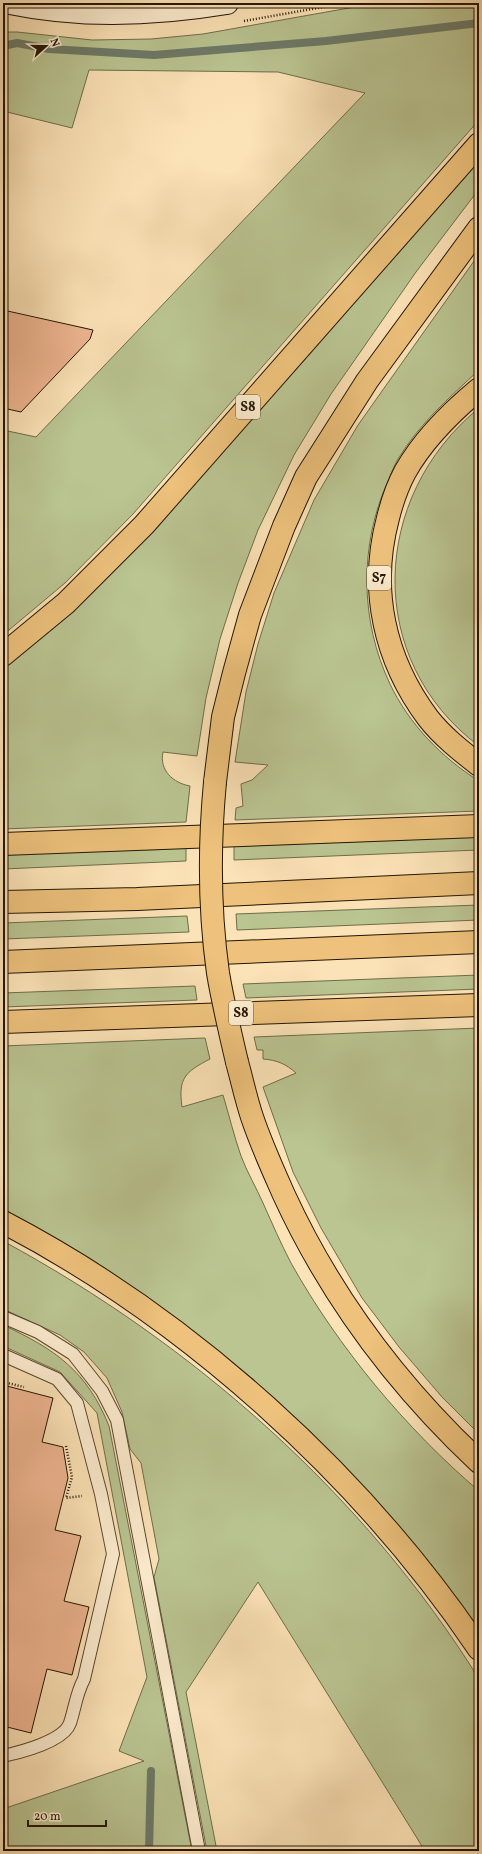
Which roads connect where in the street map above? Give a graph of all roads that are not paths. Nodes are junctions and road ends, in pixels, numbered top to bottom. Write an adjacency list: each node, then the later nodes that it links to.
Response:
1 (10, 3): 2 (street)
2 (227, 3)
3 (479, 144): 6 (highway, S8)
4 (479, 228): 19 (highway, bridge)
5 (479, 389): 7 (highway, S7)
6 (3, 655)
7 (479, 765)
8 (479, 826): 9 (highway)
9 (3, 844)
10 (479, 883): 11 (highway)
11 (3, 902)
12 (479, 942): 13 (highway)
13 (3, 962)
14 (479, 1005): 15 (highway, S8)
15 (3, 1022)
16 (3, 1222): 20 (highway)
17 (3, 1317): 22 (lane)
18 (3, 1354): 21 (lane)
19 (479, 1462)
20 (479, 1649)
21 (3, 1756)
22 (199, 1851)

